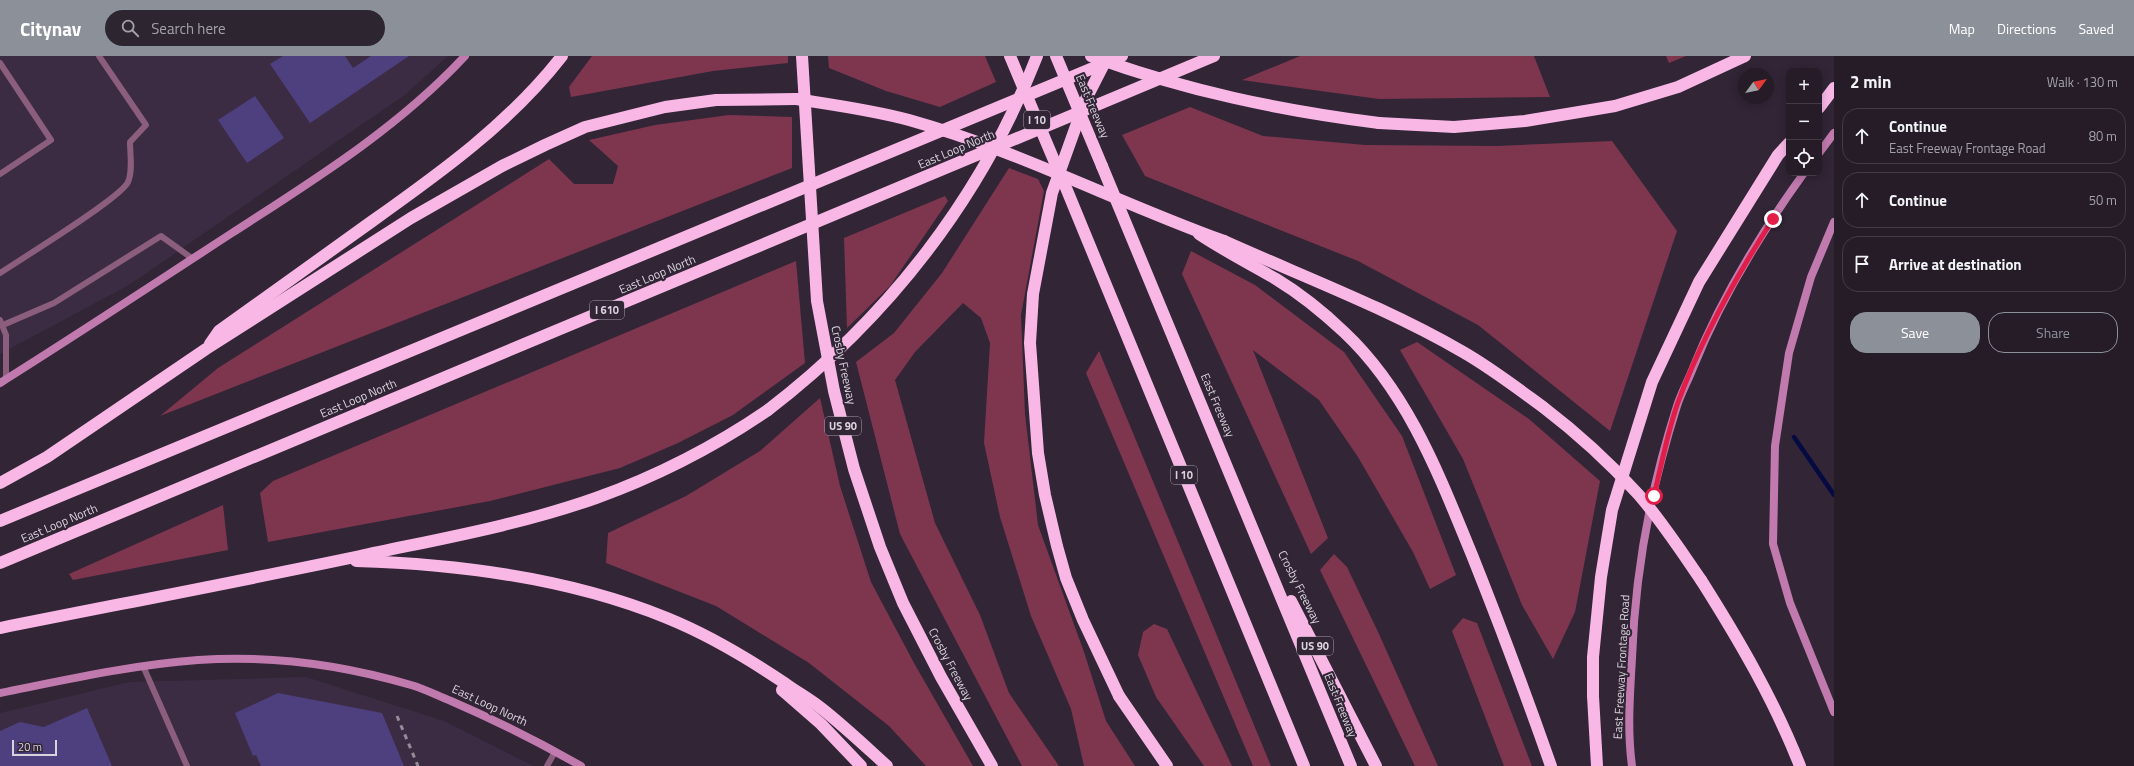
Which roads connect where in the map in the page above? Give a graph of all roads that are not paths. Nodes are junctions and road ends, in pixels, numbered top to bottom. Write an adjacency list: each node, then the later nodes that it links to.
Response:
1 (99, 56): 24 (lane)
2 (562, 56): 26 (highway)
3 (802, 56): 44 (highway, Crosby Freeway / US 90, bridge)
4 (1010, 56): 46 (highway, I 10, bridge)
5 (1037, 56): 31 (highway, bridge)
6 (1056, 56): 30 (highway, East Freeway, bridge)
7 (1091, 56): 11 (highway, bridge)
8 (1108, 56): 45 (highway, bridge)
9 (1122, 56): 29 (highway, East Loop North)
10 (1214, 56): 32 (highway, East Loop North / I 610)
11 (1745, 56)
12 (463, 57): 23 (main road)
13 (0, 62): 19 (lane)
14 (1834, 88): 15 (highway)
15 (1822, 104)
16 (1834, 132): 18 (main road)
17 (1786, 146): 50 (highway)
18 (1822, 149)
19 (0, 174)
20 (1802, 176): 51 (main road, East Freeway Frontage Road)
21 (1834, 222): 37 (main road)
22 (1222, 245): 26 (highway, bridge); 49 (highway); 52 (highway, bridge)
23 (193, 259): 25 (lane); 27 (main road)
24 (0, 273)
25 (2, 322): 27 (lane)
26 (206, 349): 28 (highway)
27 (3, 381)
28 (0, 483)
29 (0, 521)
30 (1253, 527): 47 (highway, East Freeway); 48 (highway, Crosby Freeway / US 90)
31 (337, 561): 33 (highway); 34 (highway)
32 (0, 563)
33 (0, 628)
34 (711, 639): 42 (highway); 43 (highway)
35 (143, 666): 36 (main road, East Loop North); 38 (main road, East Loop North); 39 (lane)
36 (0, 693)
37 (1834, 712)
38 (556, 752): 40 (lane); 41 (main road, East Loop North)
39 (187, 766)
40 (547, 766)
41 (581, 766)
42 (861, 766)
43 (887, 766)
44 (992, 766)
45 (1167, 766)
46 (1304, 766)
47 (1351, 766)
48 (1376, 766)
49 (1551, 766)
50 (1597, 766)
51 (1632, 766)
52 (1800, 766)

